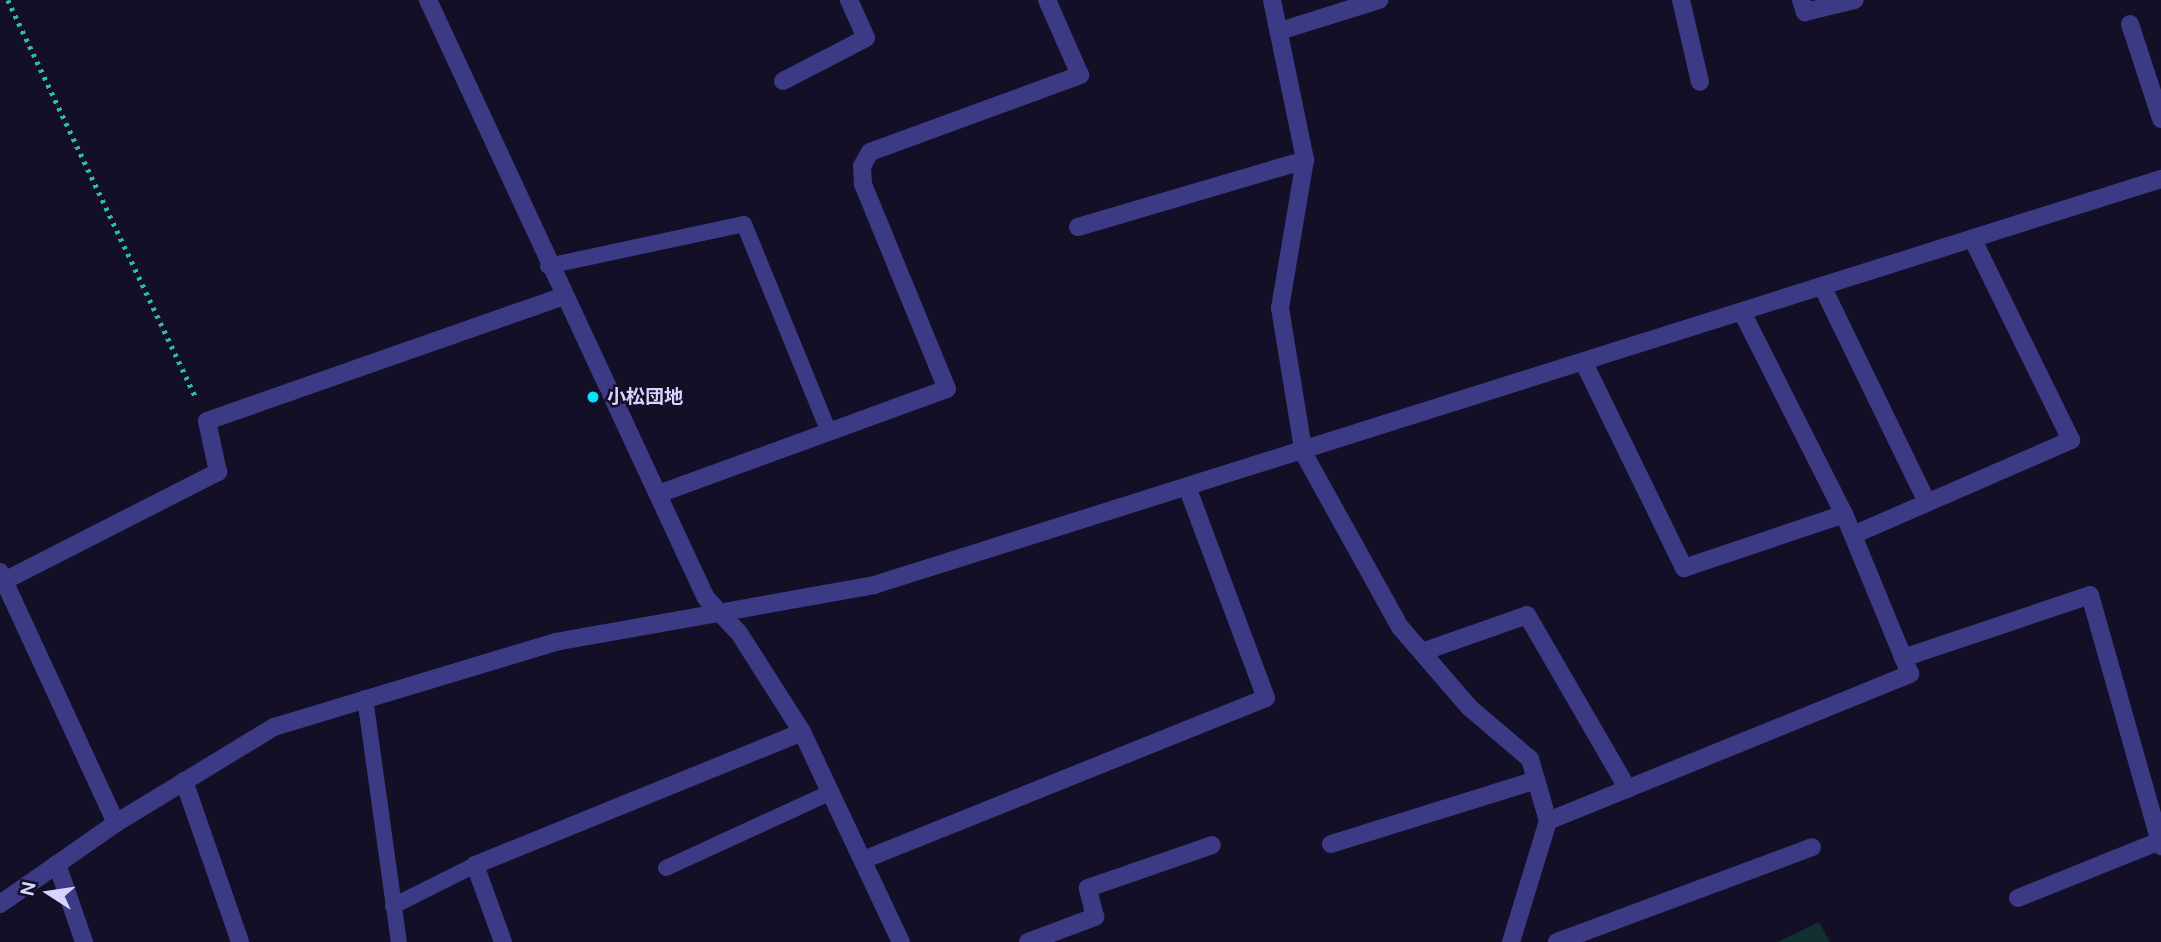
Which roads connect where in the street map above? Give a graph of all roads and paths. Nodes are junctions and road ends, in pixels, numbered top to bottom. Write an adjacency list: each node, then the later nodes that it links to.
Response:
1 (8, 0): 24 (path)
2 (428, 0): 19 (street)
3 (849, 0): 12 (street)
4 (1047, 0): 25 (street)
5 (1272, 0): 11 (street)
6 (1379, 0): 11 (street)
7 (1681, 0): 13 (street)
8 (1801, 0): 9 (street)
9 (1854, 0)
10 (2130, 24): 14 (street)
11 (1283, 30): 15 (street)
12 (783, 81)
13 (1700, 82)
14 (2161, 119)
15 (1305, 160): 17 (street); 26 (street)
16 (2161, 179): 18 (street)
17 (1078, 227)
18 (1973, 240): 20 (street); 29 (street)
19 (548, 266): 21 (street); 25 (lane)
20 (1823, 288): 22 (street); 29 (street)
21 (563, 296): 24 (street); 28 (street)
22 (1743, 314): 23 (street); 30 (street)
23 (1585, 365): 26 (street); 30 (street)
24 (207, 421): 32 (street)
25 (829, 432): 28 (street)
26 (1304, 454): 27 (street); 34 (street)
27 (1188, 489): 33 (street); 48 (street)
28 (661, 494): 33 (street)
29 (1927, 502): 31 (street)
30 (1844, 514): 31 (street)
31 (1853, 535): 35 (street)
32 (2, 578): 43 (street)
33 (718, 616): 36 (street); 37 (street)
34 (1422, 652): 38 (street); 40 (street)
35 (1903, 659): 40 (street); 44 (street)
36 (365, 698): 39 (street); 54 (lane)
37 (803, 732): 41 (street); 50 (street)
38 (1536, 780): 42 (street); 45 (street)
39 (184, 782): 43 (street); 56 (street)
40 (1628, 789): 42 (street)
41 (831, 792): 48 (street); 51 (lane)
42 (1548, 821): 61 (street)
43 (116, 823): 49 (street)
44 (2160, 843): 52 (street)
45 (1331, 844)
46 (1212, 845): 60 (street)
47 (1812, 848): 62 (street)
48 (863, 860): 59 (street)
49 (57, 864): 53 (street); 55 (street)
50 (475, 865): 54 (lane); 58 (street)
51 (666, 868)
52 (2018, 898)
53 (0, 904)
54 (393, 906): 57 (lane)
55 (84, 942)
56 (240, 942)
57 (399, 942)
58 (503, 942)
59 (901, 942)
60 (1028, 942)
61 (1511, 942)
62 (1558, 942)

